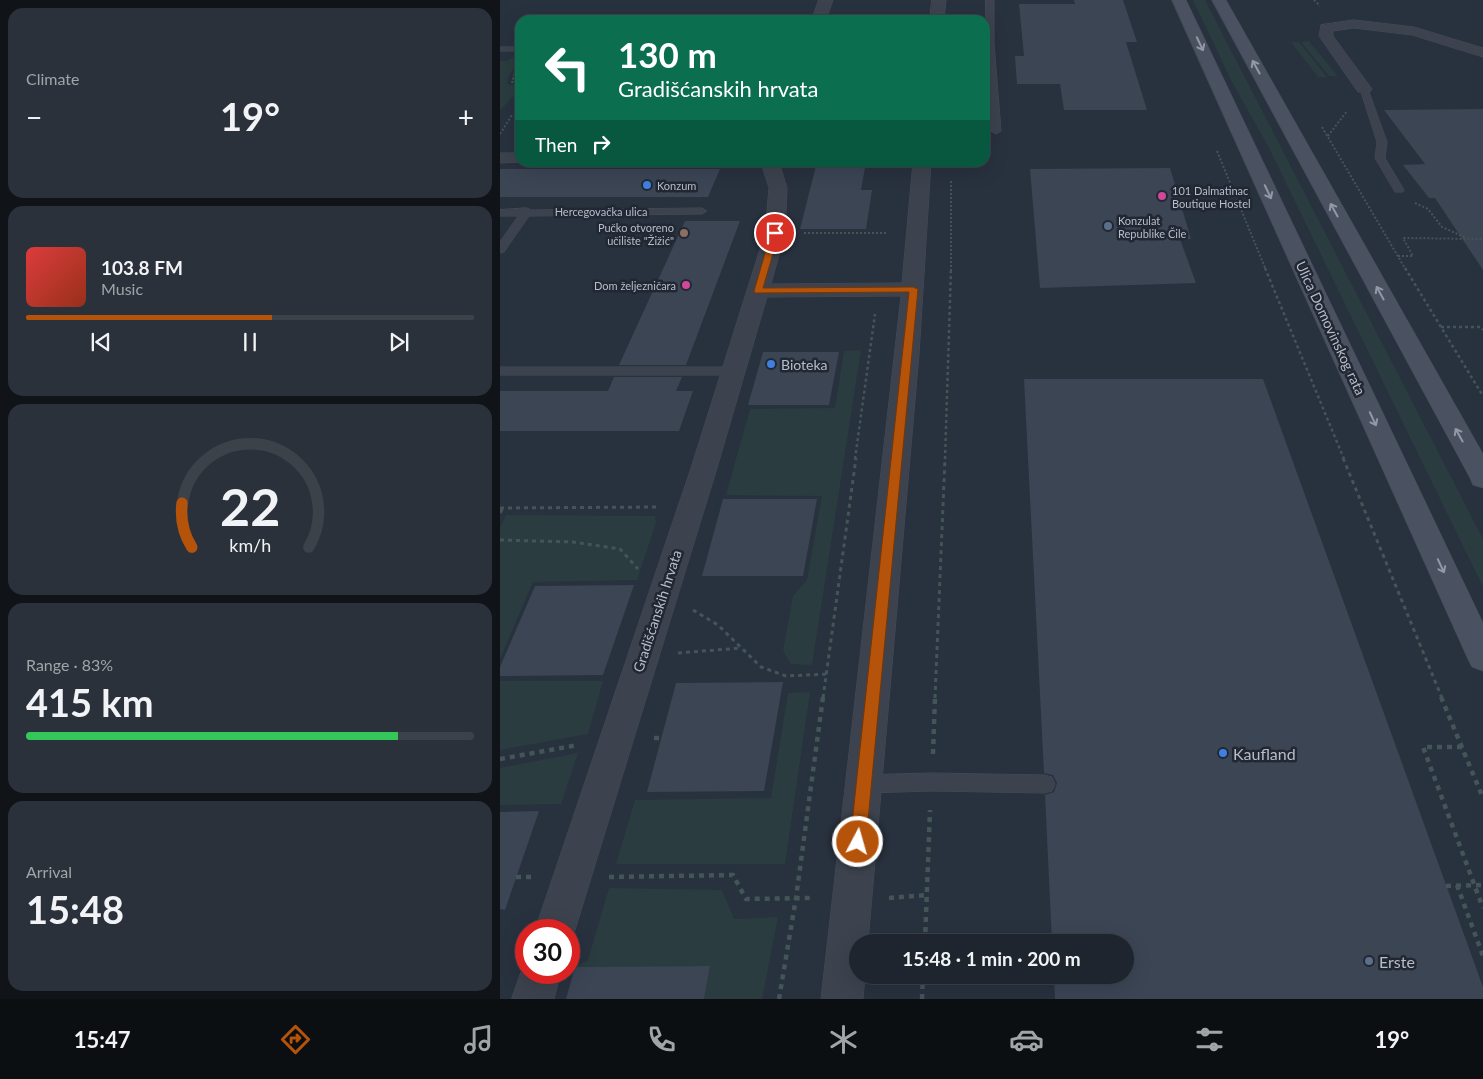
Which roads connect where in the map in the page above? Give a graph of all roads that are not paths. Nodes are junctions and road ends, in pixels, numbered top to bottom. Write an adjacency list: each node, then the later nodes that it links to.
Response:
1 (826, 0): 6 (street)
2 (939, 0): 7 (street)
3 (990, 0): 8 (lane)
4 (1179, 0): 29 (main road, Ulica Domovinskog rata, one-way to 29)
5 (1219, 0): 28 (main road, one-way to 5)
6 (821, 15)
7 (938, 15)
8 (989, 15)
9 (500, 49): 10 (lane)
10 (515, 49)
11 (1483, 53): 13 (street)
12 (990, 72): 14 (lane)
13 (1364, 89): 19 (lane)
14 (996, 131)
15 (500, 158): 16 (street)
16 (515, 158)
17 (772, 167): 25 (street, Gradišćanskih hrvata)
18 (922, 167): 24 (street)
19 (1399, 190)
20 (702, 211): 22 (lane, Hercegovačka ulica)
21 (500, 212): 22 (lane, Hercegovačka ulica)
22 (527, 212): 23 (lane)
23 (500, 250)
24 (913, 289): 25 (street); 30 (street)
25 (758, 291): 27 (street, Gradišćanskih hrvata)
26 (500, 371): 27 (lane)
27 (733, 371): 32 (street, Gradišćanskih hrvata)
28 (1483, 478)
29 (1483, 656)
30 (864, 784): 31 (lane); 35 (street)
31 (1044, 784)
32 (558, 919)
33 (537, 984): 34 (street)
34 (533, 999)
35 (842, 999)

